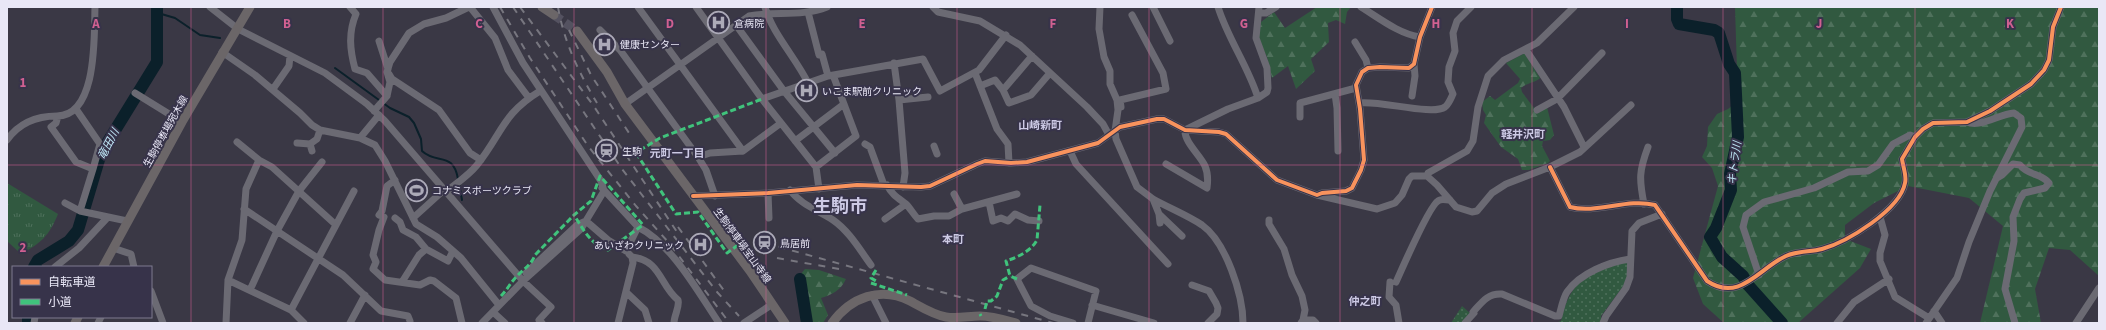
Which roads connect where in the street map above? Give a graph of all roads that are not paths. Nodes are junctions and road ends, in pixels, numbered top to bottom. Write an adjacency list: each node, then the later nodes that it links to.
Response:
1 (95, 7): 71 (street)
2 (210, 7): 27 (street)
3 (250, 7): 27 (main road, 生駒停車場宛木線)
4 (350, 7): 61 (street)
5 (470, 7): 45 (street); 62 (street)
6 (493, 7): 55 (street)
7 (542, 7): 24 (main road)
8 (638, 7): 43 (street)
9 (696, 7): 32 (street)
10 (827, 7): 23 (street)
11 (933, 7): 30 (street)
12 (1100, 7): 82 (street)
13 (1153, 7): 34 (street)
14 (1218, 7): 63 (street)
15 (1276, 7): 22 (street)
16 (1361, 7): 31 (street)
17 (1432, 7): 31 (street)
18 (1471, 7): 67 (street)
19 (1574, 7): 36 (street)
20 (2061, 7): 77 (street)
21 (766, 10): 23 (street); 26 (street); 49 (street)
22 (1259, 10): 63 (street)
23 (808, 12): 48 (street)
24 (554, 15)
25 (1132, 15): 82 (street)
26 (736, 25): 32 (street); 56 (street)
27 (238, 28): 37 (main road, 生駒停車場宛木線); 39 (street)
28 (600, 30): 51 (street)
29 (577, 31): 68 (main road)
30 (1006, 36): 40 (street); 46 (street)
31 (1420, 37): 42 (street)
32 (718, 38): 43 (street); 64 (street)
33 (379, 41): 45 (street)
34 (1170, 41)
35 (1355, 42): 44 (street)
36 (1526, 50): 65 (street); 107 (street)
37 (222, 52): 53 (street); 76 (main road, 生駒停車場宛木線)
38 (1602, 53): 65 (street)
39 (290, 56): 53 (street); 73 (street)
40 (1032, 56): 47 (street); 54 (street)
41 (894, 63): 46 (street); 48 (street); 66 (street)
42 (1414, 64): 44 (street); 59 (street)
43 (679, 66): 51 (street); 94 (street)
44 (1368, 68): 52 (street)
45 (388, 70): 61 (street); 100 (street)
46 (975, 73): 50 (street)
47 (1050, 73): 54 (street); 82 (street)
48 (831, 75): 49 (street); 69 (street)
49 (808, 83): 56 (street)
50 (980, 86): 54 (street); 102 (street)
51 (647, 87): 68 (street); 98 (street)
52 (1356, 88): 58 (street); 67 (street)
53 (273, 89): 80 (street)
54 (1003, 90)
55 (540, 91): 62 (street); 117 (street)
56 (784, 91): 64 (street); 79 (street)
57 (138, 94): 76 (street)
58 (1334, 94): 75 (street); 93 (street)
59 (1412, 96)
60 (928, 97): 66 (street)
61 (385, 98): 73 (street)
62 (529, 98): 100 (street)
63 (1258, 98): 81 (street)
64 (762, 99): 78 (street)
65 (1557, 99): 72 (street); 91 (street)
66 (899, 100): 111 (street)
67 (1359, 103): 121 (street)
68 (625, 104): 122 (main road, 生駒停車場宝山寺線)
69 (844, 104): 79 (street); 96 (street)
70 (1631, 106): 91 (street)
71 (76, 109): 74 (street); 106 (street)
72 (1537, 110)
73 (377, 111): 84 (street); 113 (street)
74 (58, 116): 85 (street); 106 (street)
75 (1300, 117)
76 (182, 122): 143 (main road, 生駒停車場宛木線)
77 (1967, 122): 83 (street); 108 (street)
78 (781, 123): 86 (street); 94 (street)
79 (814, 127): 86 (street); 96 (street)
80 (320, 130): 84 (street); 88 (street)
81 (1185, 130): 82 (street); 103 (street); 121 (street)
82 (1115, 131): 95 (street); 124 (street)
83 (1915, 137): 135 (street); 162 (street)
84 (360, 138): 109 (street)
85 (7, 140)
86 (795, 141): 105 (street)
87 (237, 142): 99 (street)
88 (297, 143)
89 (865, 144): 110 (street)
90 (934, 146): 97 (street)
91 (1584, 147): 104 (street)
92 (1648, 147): 129 (street)
93 (1338, 150)
94 (743, 151): 98 (street)
95 (1070, 151): 102 (street); 157 (street)
96 (835, 153): 105 (street)
97 (937, 154)
98 (698, 157): 123 (street)
99 (259, 160): 115 (street); 130 (street)
100 (481, 160): 113 (street)
101 (322, 162): 115 (street)
102 (1009, 163): 111 (street)
103 (1166, 164)
104 (1550, 167): 125 (street); 129 (street)
105 (816, 168): 112 (street)
106 (93, 169): 132 (street)
107 (1427, 176): 121 (street); 125 (street)
108 (1997, 178): 178 (street); 212 (street)
109 (395, 180): 138 (street); 166 (street)
110 (885, 185): 111 (street); 112 (street); 128 (street)
111 (903, 187)
112 (819, 189): 114 (street)
113 (446, 190): 138 (street); 165 (street)
114 (790, 190): 118 (street); 158 (street)
115 (299, 191): 146 (street); 148 (street)
116 (354, 191): 146 (street)
117 (604, 191): 140 (street); 147 (street)
118 (768, 193): 123 (street); 139 (street)
119 (954, 194): 131 (street)
120 (1017, 194): 126 (street)
121 (1317, 195)
122 (693, 196): 123 (street); 175 (main road, 生駒停車場宝山寺線)
123 (715, 196)
124 (1153, 199): 133 (street); 205 (street)
125 (1450, 200): 207 (street)
126 (989, 202): 131 (street); 144 (street)
127 (65, 203): 132 (street)
128 (906, 204): 131 (street); 141 (street)
129 (1644, 204): 134 (street)
130 (244, 209): 148 (street); 164 (street)
131 (962, 209)
132 (83, 212): 136 (street)
133 (1159, 214): 145 (street); 149 (street)
134 (1662, 214): 156 (street); 162 (street)
135 (1880, 217): 162 (street); 163 (street)
136 (108, 218): 143 (street); 159 (street)
137 (395, 218): 151 (street)
138 (413, 218): 152 (street)
139 (769, 218)
140 (586, 220): 153 (street); 165 (street)
141 (885, 220)
142 (1269, 220): 183 (street)
143 (127, 221): 150 (main road, 生駒停車場宛木線)
144 (1039, 221)
145 (1160, 223)
146 (336, 225): 155 (street)
147 (638, 227): 153 (street); 195 (street)
148 (277, 231): 155 (street); 169 (street)
149 (1182, 236)
150 (113, 248): 160 (main road, 生駒停車場宛木線); 161 (street)
151 (426, 248): 152 (street); 166 (street)
152 (453, 251): 174 (street)
153 (626, 251): 154 (street)
154 (632, 257): 170 (street); 194 (street)
155 (318, 258): 172 (street); 177 (street)
156 (1630, 259): 180 (street); 208 (street)
157 (1168, 264)
158 (871, 265)
159 (56, 266)
160 (104, 266)
161 (134, 266)
162 (1759, 275)
163 (1889, 279): 181 (street); 210 (street)
164 (228, 280): 169 (street); 185 (street)
165 (523, 281): 174 (street); 191 (street)
166 (402, 282): 188 (street)
167 (1192, 285): 204 (street)
168 (2099, 288): 213 (street)
169 (250, 290): 177 (street)
170 (626, 292): 192 (street); 193 (street)
171 (152, 294): 184 (street)
172 (365, 295): 182 (street); 187 (street)
173 (872, 295): 198 (main road); 199 (street); 200 (main road)
174 (499, 305): 179 (street)
175 (771, 305): 196 (street); 197 (main road, 生駒停車場宝山寺線)
176 (1092, 305): 201 (street); 202 (street); 203 (street)
177 (291, 310): 186 (street)
178 (1934, 311): 181 (street); 211 (street)
179 (493, 312): 189 (street); 190 (street)
180 (1605, 319): 209 (street)
181 (1928, 320)
182 (410, 321)
183 (1302, 322): 206 (street)
184 (163, 323)
185 (226, 323)
186 (304, 323)
187 (350, 323)
188 (462, 323)
189 (482, 323)
190 (505, 323)
191 (542, 323)
192 (618, 323)
193 (649, 323)
194 (674, 323)
195 (719, 323)
196 (744, 323)
197 (784, 323)
198 (832, 323)
199 (886, 323)
200 (1016, 323)
201 (1073, 323)
202 (1088, 323)
203 (1154, 323)
204 (1208, 323)
205 (1243, 323)
206 (1316, 323)
207 (1399, 323)
208 (1465, 323)
209 (1609, 323)
210 (1837, 323)
211 (1942, 323)
212 (2015, 323)
213 (2076, 323)

